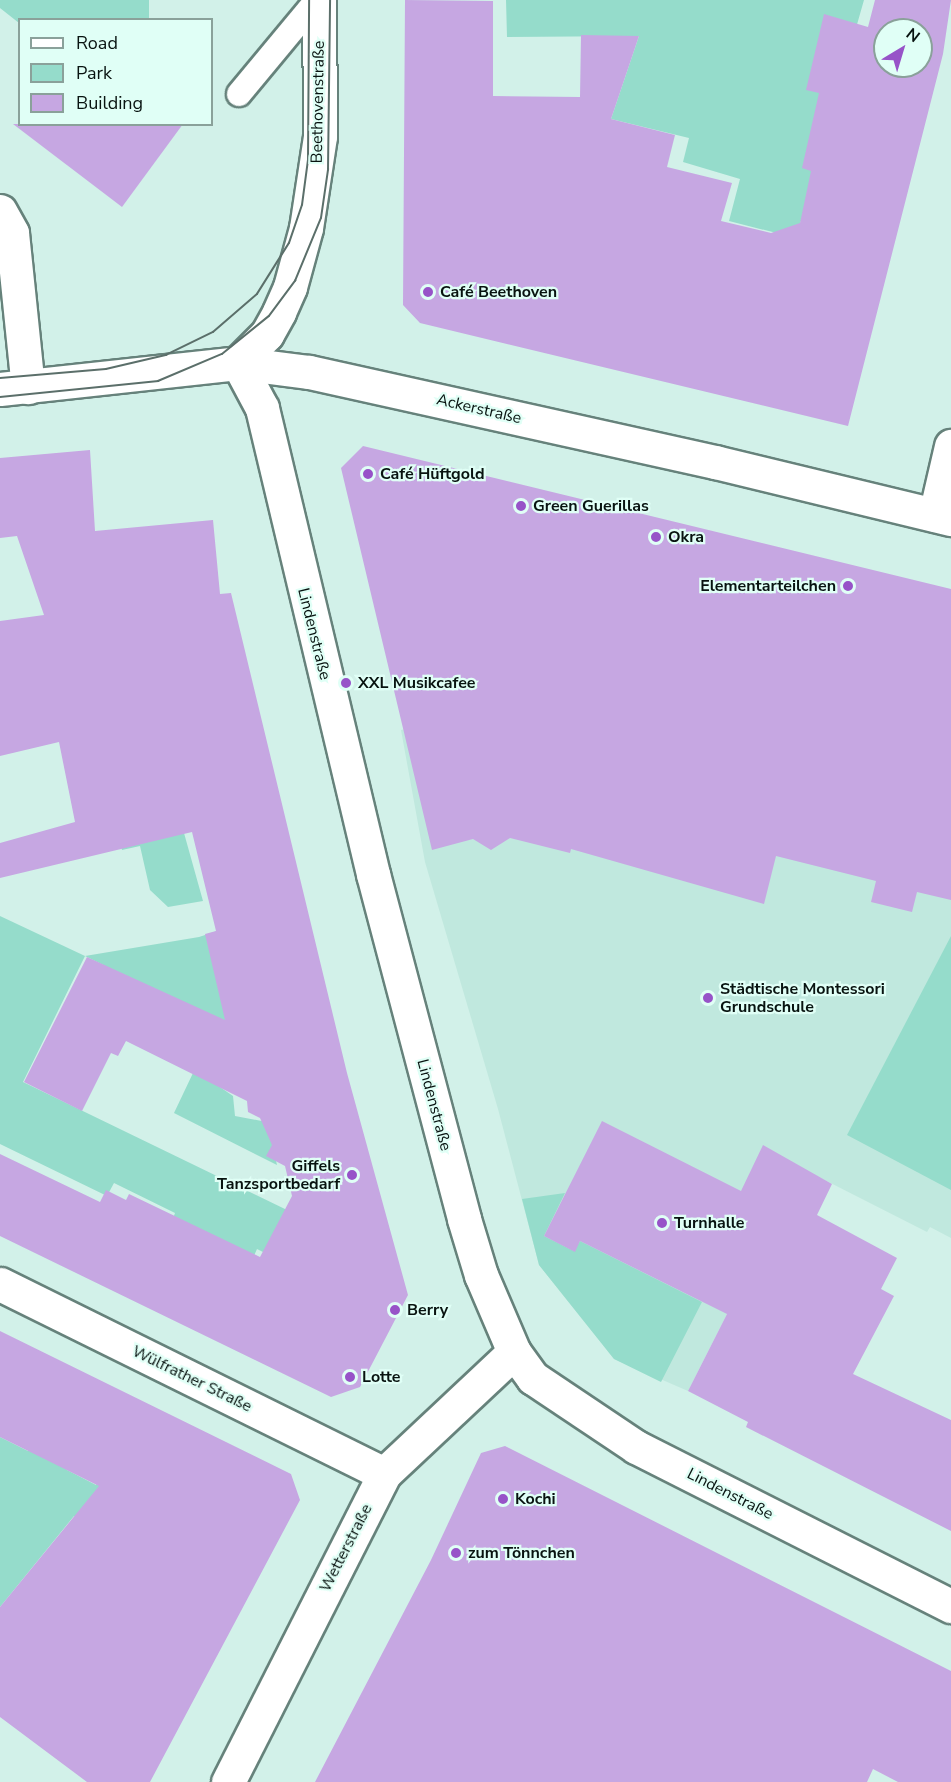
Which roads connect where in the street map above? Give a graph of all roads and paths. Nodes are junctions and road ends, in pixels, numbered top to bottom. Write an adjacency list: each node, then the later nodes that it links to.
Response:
1 (318, 0): 2 (lane); 4 (street, Beethovenstraße)
2 (239, 94)
3 (0, 211): 5 (street)
4 (238, 363): 5 (street, Ackerstraße); 7 (street, Ackerstraße); 9 (street, Lindenstraße)
5 (14, 388)
6 (951, 446): 7 (street)
7 (943, 517)
8 (0, 1284): 10 (street, Wülfrather Straße)
9 (514, 1352): 10 (street, Wetterstraße); 11 (street, Lindenstraße)
10 (384, 1474): 12 (street, Wetterstraße)
11 (951, 1606)
12 (228, 1782)

